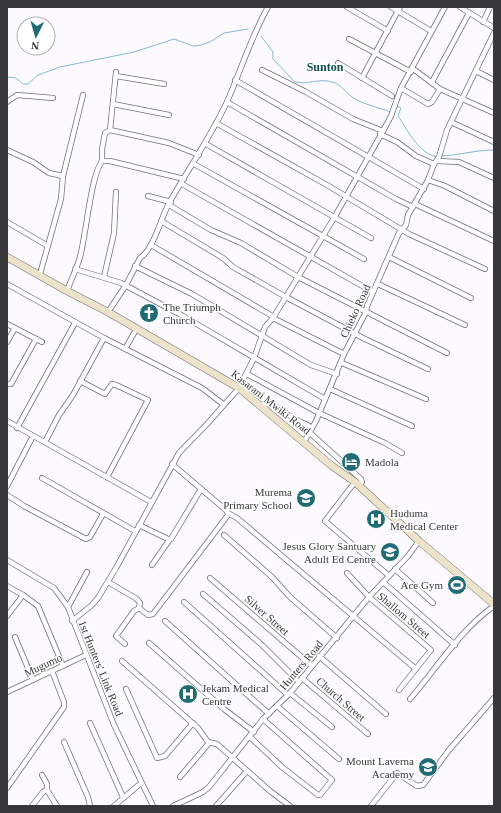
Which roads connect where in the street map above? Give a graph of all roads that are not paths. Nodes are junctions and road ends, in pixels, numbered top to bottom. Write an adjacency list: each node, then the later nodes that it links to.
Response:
1 (268, 7): 22 (street)
2 (347, 7): 11 (street)
3 (391, 7): 7 (street)
4 (490, 7): 9 (street)
5 (443, 8): 12 (street)
6 (462, 8): 8 (street)
7 (399, 9): 11 (street); 12 (street)
8 (469, 13): 9 (street); 24 (street)
9 (483, 22): 10 (street)
10 (494, 28)
11 (388, 31): 16 (street)
12 (431, 31): 19 (street)
13 (494, 33): 15 (street, Chieko Road)
14 (349, 38): 16 (street)
15 (492, 44): 20 (street, Chieko Road)
16 (376, 53): 19 (street); 21 (street)
17 (338, 63): 21 (street)
18 (262, 70): 40 (street)
19 (412, 70): 24 (street); 26 (street)
20 (476, 71): 23 (street); 31 (street, Chieko Road)
21 (362, 78): 29 (street)
22 (235, 80): 33 (street); 45 (street)
23 (494, 80)
24 (432, 82): 27 (street)
25 (164, 84): 34 (street)
26 (401, 88): 27 (street); 40 (street)
27 (440, 89): 31 (street)
28 (83, 95): 49 (street)
29 (392, 96)
30 (53, 98): 32 (street)
31 (462, 99): 35 (street); 37 (street, Chieko Road)
32 (7, 102)
33 (227, 102): 38 (street); 50 (street)
34 (113, 104): 36 (street); 39 (street)
35 (494, 113)
36 (169, 115)
37 (452, 122): 41 (street); 46 (street, Chieko Road)
38 (216, 123): 42 (street); 58 (street)
39 (110, 130): 44 (street); 47 (street)
40 (381, 133): 45 (street); 46 (street)
41 (494, 142)
42 (206, 144): 44 (street); 62 (street)
43 (7, 150): 49 (street)
44 (199, 155): 48 (street)
45 (368, 157): 50 (street); 55 (street)
46 (437, 159): 51 (street); 53 (street, Chieko Road)
47 (102, 161): 52 (street); 76 (street)
48 (194, 164): 52 (street); 66 (street)
49 (63, 176): 70 (street)
50 (357, 177): 58 (street); 60 (street)
51 (494, 178)
52 (184, 179): 54 (street)
53 (428, 180): 55 (street, Chieko Road); 61 (street)
54 (182, 184): 59 (street); 72 (street)
55 (424, 189): 60 (street, Chieko Road)
56 (116, 192): 79 (street)
57 (148, 196): 59 (street)
58 (346, 196): 62 (street); 65 (street)
59 (170, 203): 63 (street); 80 (street)
60 (414, 205): 65 (street, Chieko Road); 68 (street)
61 (494, 211)
62 (334, 218): 66 (street); 67 (street)
63 (161, 221): 69 (street); 86 (street)
64 (7, 222): 70 (street)
65 (403, 230): 73 (street, Chieko Road); 77 (street)
66 (322, 236): 72 (street); 74 (street)
67 (371, 238)
68 (494, 241)
69 (151, 245): 75 (street); 90 (street)
70 (48, 246): 78 (street)
71 (7, 257): 78 (main road, Kasarani Mwiki Road)
72 (310, 257): 80 (street); 85 (street)
73 (389, 257): 82 (street, Chieko Road); 87 (street)
74 (364, 259)
75 (136, 266): 83 (street); 97 (street)
76 (75, 269): 79 (street); 84 (street)
77 (485, 269)
78 (40, 274): 84 (main road, Kasarani Mwiki Road)
79 (104, 277): 83 (street)
80 (298, 277): 86 (street); 89 (street)
81 (7, 284): 91 (street)
82 (378, 284): 85 (street, Chieko Road); 93 (street)
83 (126, 285): 88 (street); 105 (street)
84 (67, 291): 88 (main road, Kasarani Mwiki Road)
85 (373, 292): 89 (street, Chieko Road)
86 (286, 297): 90 (street); 96 (street)
87 (471, 298)
88 (108, 312): 95 (main road, Kasarani Mwiki Road)
89 (366, 312): 96 (street, Chieko Road); 103 (street)
90 (273, 317): 97 (street); 104 (street)
91 (75, 323): 98 (street); 121 (street)
92 (7, 324): 94 (street)
93 (465, 325)
94 (15, 328): 99 (street); 100 (street)
95 (137, 328): 102 (street); 112 (main road, Kasarani Mwiki Road)
96 (355, 334): 104 (street, Chieko Road); 107 (street)
97 (260, 336): 105 (street); 109 (street)
98 (104, 338): 102 (street); 110 (street)
99 (36, 339): 101 (street); 111 (street)
100 (7, 342)
101 (42, 342)
102 (125, 349): 116 (street)
103 (448, 353)
104 (344, 354): 106 (street, Chieko Road)
105 (254, 358): 108 (street); 114 (street)
106 (342, 363): 109 (street, Chieko Road); 115 (street)
107 (428, 369)
108 (247, 374): 112 (street); 118 (street)
109 (337, 374): 113 (street, Chieko Road)
110 (80, 381): 124 (street); 134 (street)
111 (7, 384)
112 (238, 388): 116 (street); 117 (main road, Kasarani Mwiki Road)
113 (330, 389): 114 (street, Chieko Road); 120 (street)
114 (325, 399): 118 (street, Chieko Road)
115 (426, 399)
116 (224, 404): 130 (street)
117 (260, 405): 122 (street); 125 (main road, Kasarani Mwiki Road)
118 (319, 413): 122 (street, Chieko Road); 128 (street)
119 (7, 421): 121 (street)
120 (412, 426)
121 (17, 428): 123 (street)
122 (311, 430): 125 (street, Chieko Road); 126 (street)
123 (33, 436): 124 (street); 137 (street)
124 (45, 442): 134 (street)
125 (304, 442): 127 (main road, Kasarani Mwiki Road)
126 (320, 442): 127 (street); 129 (street)
127 (311, 448): 132 (main road, Kasarani Mwiki Road)
128 (402, 453)
129 (337, 458): 131 (street); 132 (street)
130 (172, 464): 138 (street); 140 (street)
131 (344, 465): 133 (street); 136 (street)
132 (332, 466): 133 (main road, Kasarani Mwiki Road)
133 (339, 471): 136 (main road, Kasarani Mwiki Road)
134 (107, 477): 140 (street)
135 (42, 478): 142 (street)
136 (357, 484): 147 (main road, Kasarani Mwiki Road); 153 (street)
137 (7, 486)
138 (201, 489): 141 (street); 146 (street)
139 (7, 495): 142 (street)
140 (151, 502): 143 (street)
141 (228, 513): 165 (street); 167 (street)
142 (103, 514): 144 (street)
143 (139, 525): 144 (street); 146 (street)
144 (135, 531): 155 (street)
145 (224, 535): 171 (street)
146 (170, 539): 149 (street)
147 (419, 541): 150 (street, Hunters Road); 163 (main road, Kasarani Mwiki Road)
148 (7, 560): 164 (street, 1st Hunters' Link Road)
149 (152, 565)
150 (395, 569): 153 (street, Hunters Road); 162 (street)
151 (87, 572): 164 (street)
152 (347, 573): 160 (street, Shallom Street)
153 (388, 576): 156 (street, Hunters Road)
154 (210, 578): 179 (street, Silver Street)
155 (108, 582): 165 (street); 169 (street)
156 (383, 582): 160 (street, Hunters Road); 174 (street)
157 (7, 586): 159 (street)
158 (203, 594): 182 (street, Church Street)
159 (23, 595): 166 (street); 178 (street)
160 (369, 597): 167 (street, Hunters Road); 180 (street, Shallom Street)
161 (184, 602): 187 (street)
162 (433, 603)
163 (494, 605): 174 (street)
164 (68, 607): 169 (street, 1st Hunters' Link Road)
165 (139, 608): 173 (street)
166 (7, 616)
167 (354, 617): 171 (street, Hunters Road); 180 (street)
168 (165, 621): 191 (street)
169 (72, 622): 175 (street, 1st Hunters' Link Road)
170 (15, 637): 183 (street)
171 (337, 638): 176 (street, Hunters Road)
172 (149, 643): 197 (street)
173 (125, 644)
174 (455, 645): 188 (street)
175 (86, 655): 178 (street, Mugumo); 207 (street, 1st Hunters' Link Road)
176 (319, 656): 179 (street, Hunters Road); 192 (street)
177 (122, 661): 195 (street)
178 (63, 666): 181 (street, Mugumo)
179 (312, 666): 182 (street, Hunters Road)
180 (416, 669): 185 (street, Shallom Street)
181 (52, 671): 183 (street, Mugumo); 208 (street)
182 (300, 679): 187 (street, Hunters Road); 198 (street, Church Street)
183 (33, 680): 186 (street, Mugumo)
184 (126, 689): 195 (street)
185 (399, 690)
186 (7, 692)
187 (289, 694): 190 (street, Hunters Road); 196 (street)
188 (410, 699)
189 (494, 700): 220 (street)
190 (277, 706): 191 (street, Hunters Road); 203 (street)
191 (269, 714): 193 (street, Hunters Road)
192 (386, 714)
193 (263, 719): 197 (street, Hunters Road); 199 (street)
194 (90, 723): 210 (street)
195 (193, 723): 201 (street)
196 (332, 727)
197 (254, 732): 199 (street, Hunters Road)
198 (368, 734)
199 (250, 737): 202 (street, Hunters Road)
200 (64, 742): 214 (street)
201 (209, 743): 202 (street); 206 (street)
202 (233, 758): 204 (street); 211 (street, Hunters Road)
203 (339, 759)
204 (247, 771): 218 (street); 219 (street)
205 (42, 775): 209 (street)
206 (180, 777)
207 (141, 783): 210 (street); 216 (street, 1st Hunters' Link Road)
208 (8, 785)
209 (47, 790): 212 (street); 213 (street)
210 (123, 797): 215 (street)
211 (179, 805): 217 (street, Hunters Road)
212 (32, 806)
213 (57, 806)
214 (90, 806)
215 (114, 806)
216 (153, 806)
217 (173, 806)
218 (216, 806)
219 (290, 806)
220 (371, 806)

